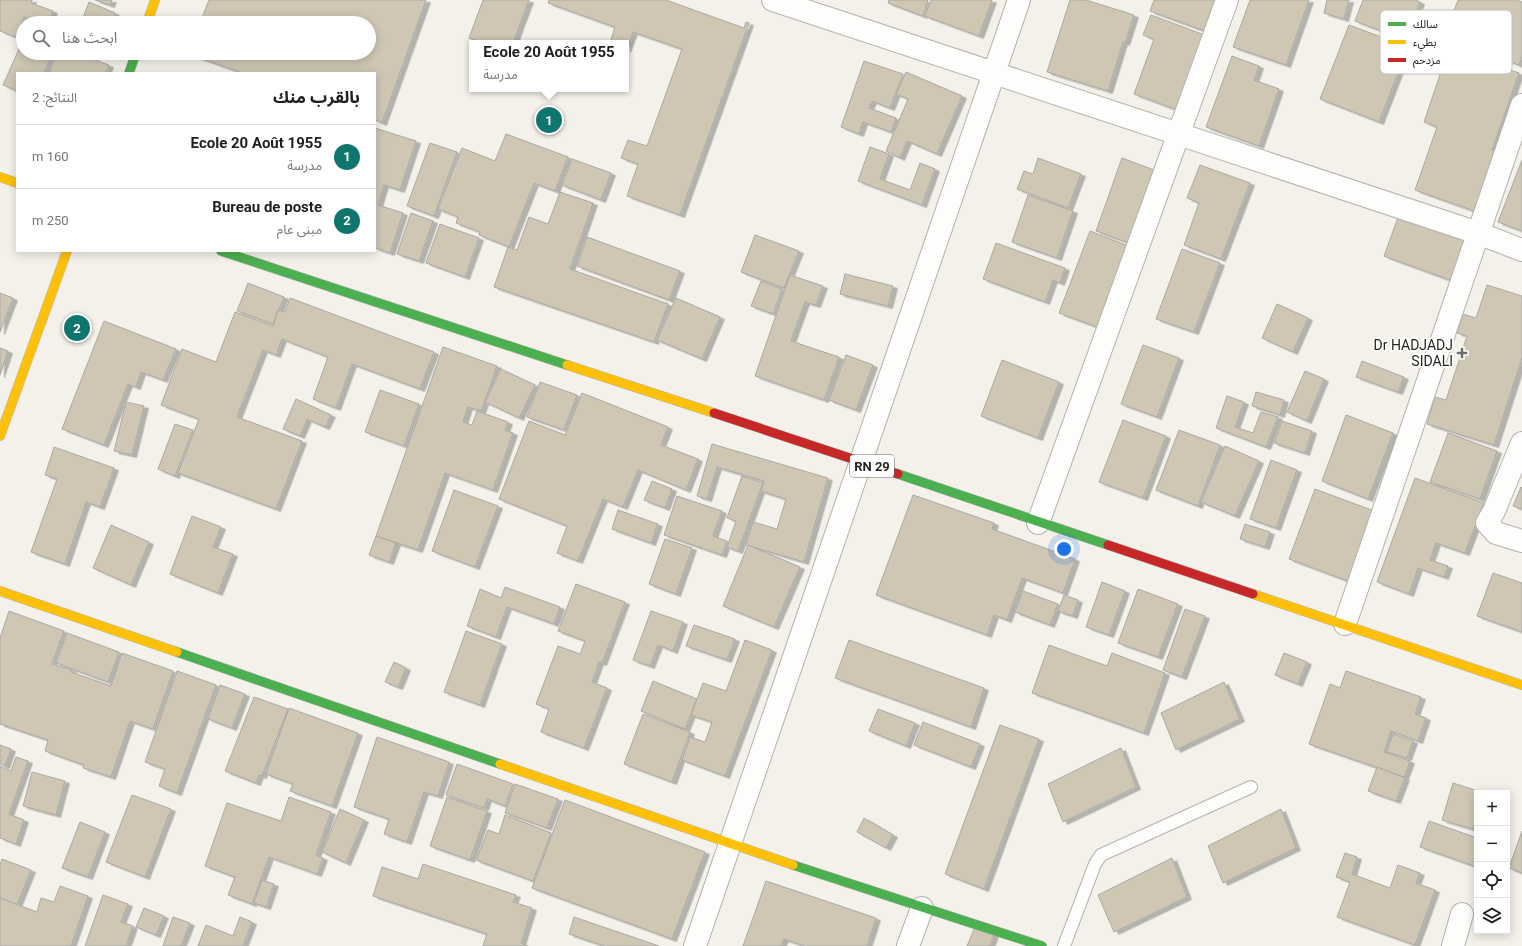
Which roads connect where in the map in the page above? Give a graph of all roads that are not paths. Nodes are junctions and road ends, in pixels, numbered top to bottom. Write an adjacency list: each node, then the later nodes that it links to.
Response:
1 (155, 0): 5 (main road)
2 (773, 0): 8 (street)
3 (1019, 0): 8 (street)
4 (1227, 0): 10 (street)
5 (149, 16)
6 (134, 60): 7 (main road)
7 (129, 72)
8 (994, 72): 10 (street); 19 (street)
9 (1522, 105): 13 (street)
10 (1179, 134): 13 (street); 20 (street)
11 (0, 177): 12 (main road)
12 (16, 183)
13 (1478, 233): 14 (street); 23 (street)
14 (1522, 250)
15 (67, 252): 17 (main road)
16 (224, 252): 19 (main road, RN 29)
17 (0, 436)
18 (1522, 443): 21 (street)
19 (860, 461): 20 (main road, RN 29); 26 (street)
20 (1038, 523): 23 (main road, RN 29)
21 (1522, 541)
22 (0, 591): 26 (main road)
23 (1345, 624): 24 (main road, RN 29)
24 (1522, 685)
25 (1251, 786): 32 (lane)
26 (730, 844): 27 (main road); 29 (street)
27 (922, 908): 30 (street); 31 (main road)
28 (1462, 914): 33 (street)
29 (695, 946)
30 (908, 946)
31 (1042, 946)
32 (1064, 946)
33 (1453, 946)

